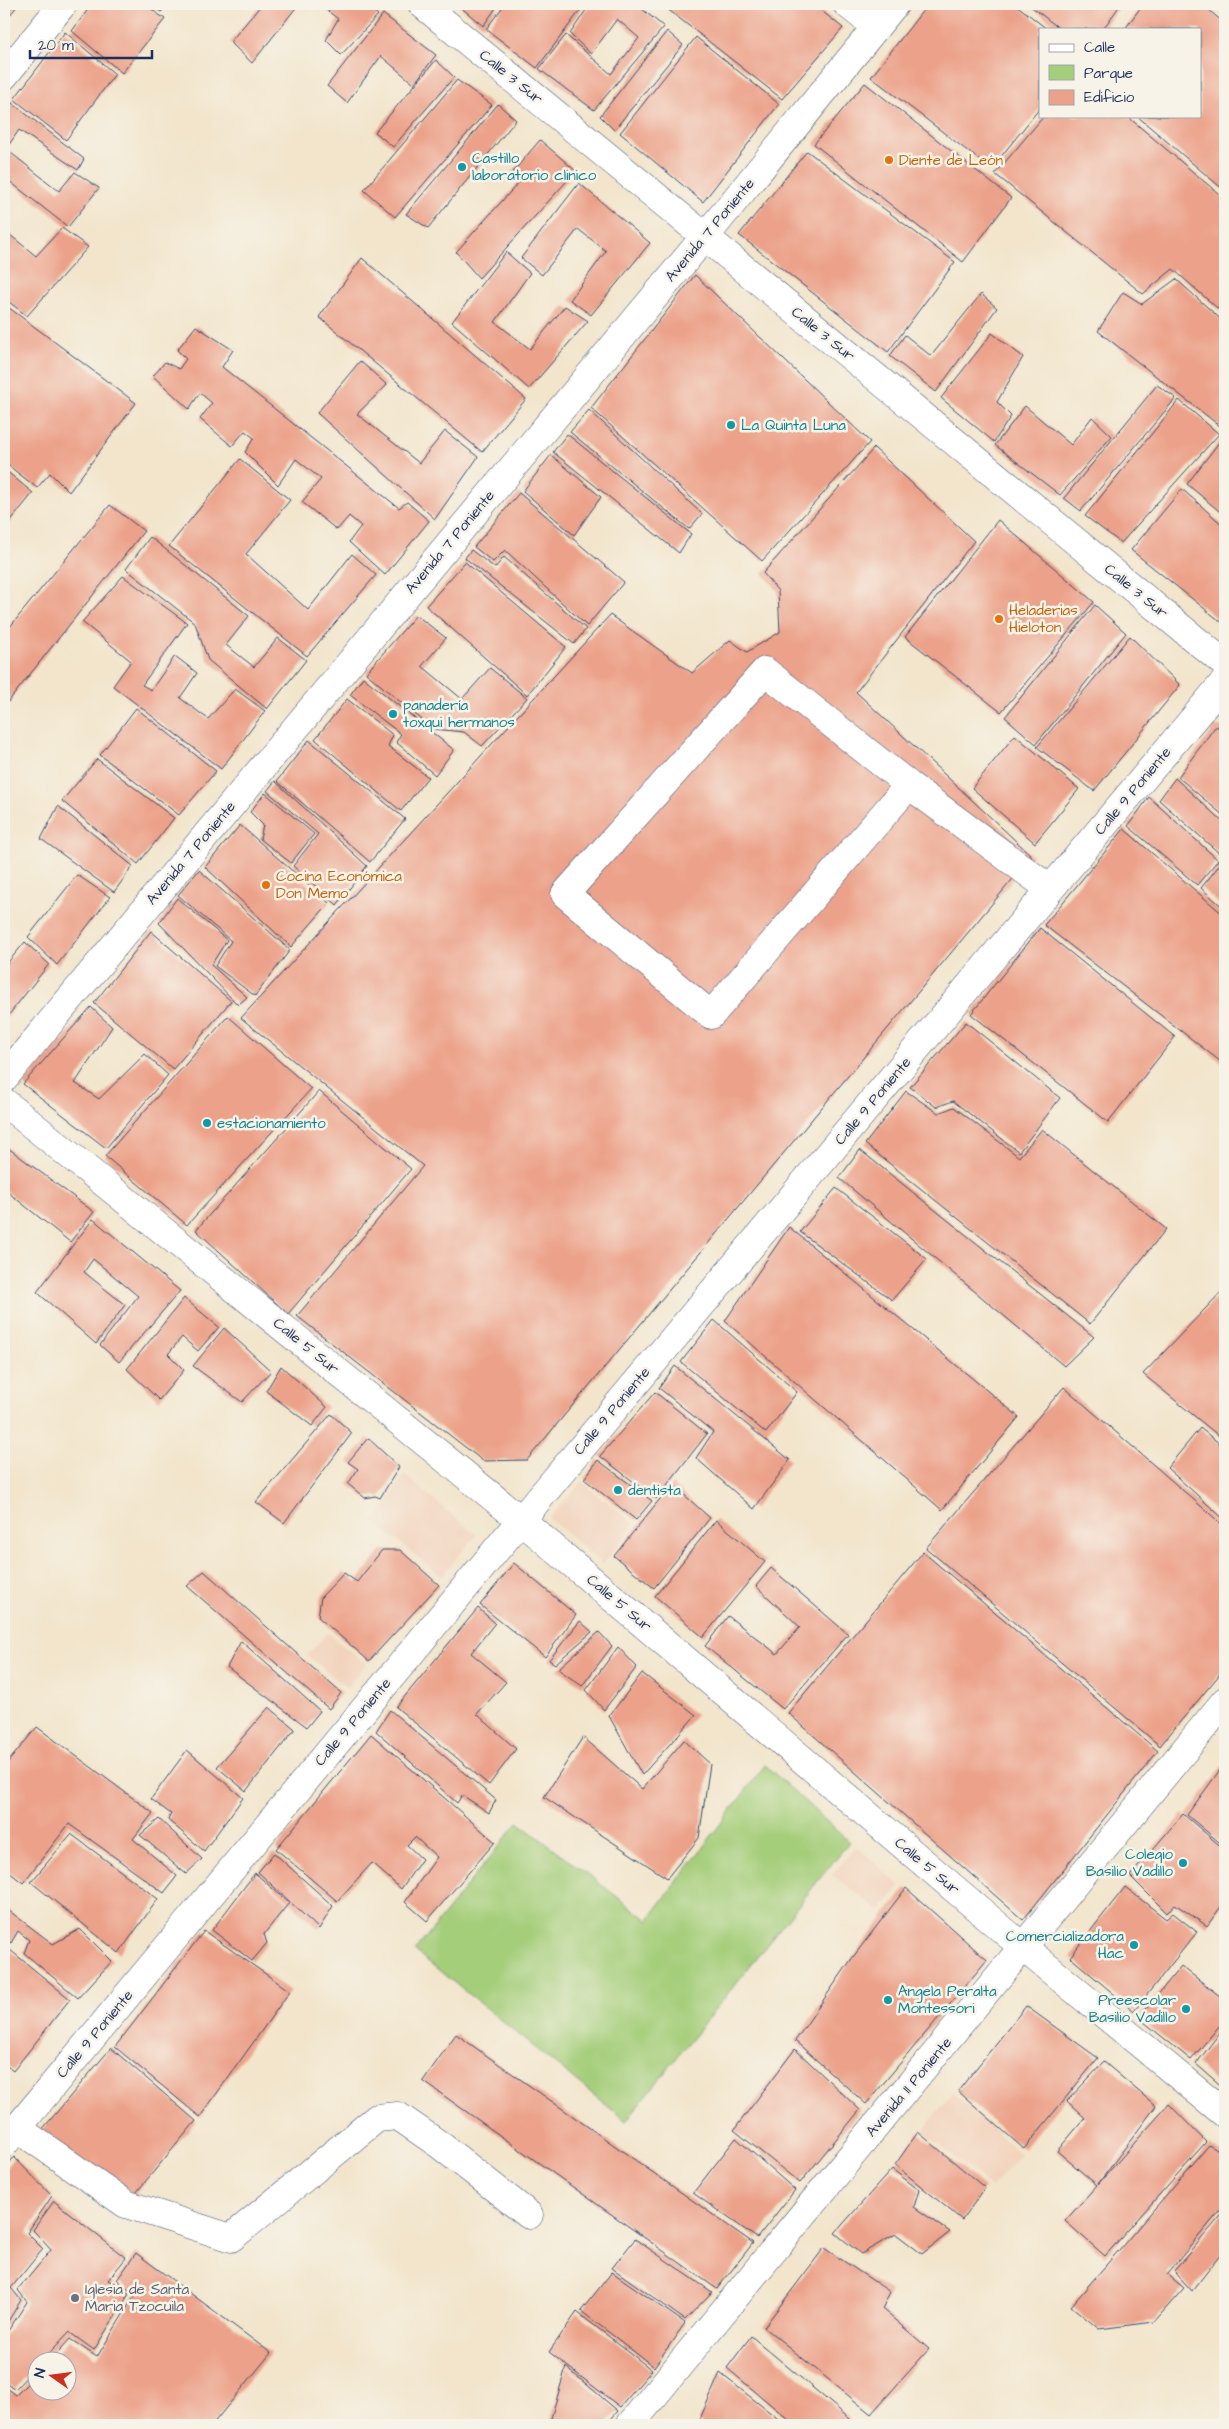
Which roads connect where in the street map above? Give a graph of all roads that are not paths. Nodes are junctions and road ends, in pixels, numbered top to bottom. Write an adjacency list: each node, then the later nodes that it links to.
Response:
1 (63, 4): 6 (street)
2 (422, 4): 7 (street, Calle 3 Sur)
3 (847, 4): 5 (street)
4 (895, 4): 5 (street, Avenida 7 Poniente)
5 (876, 27): 7 (street, Avenida 7 Poniente)
6 (4, 76)
7 (705, 237): 8 (street, Calle 3 Sur); 12 (street, Avenida 7 Poniente)
8 (1225, 664)
9 (1225, 681): 11 (street, Calle 9 Poniente)
10 (910, 785): 10 (street); 11 (street)
11 (1050, 889): 14 (street, Calle 9 Poniente)
12 (4, 1078)
13 (4, 1102): 14 (street, Calle 5 Sur)
14 (521, 1520): 16 (street, Calle 5 Sur); 18 (street, Calle 9 Poniente)
15 (1225, 1701): 16 (street, Avenida 11 Poniente)
16 (1024, 1948): 17 (street, Calle 5 Sur); 20 (street, Avenida 11 Poniente)
17 (1225, 2114)
18 (11, 2136): 19 (street)
19 (529, 2215)
20 (630, 2425)

